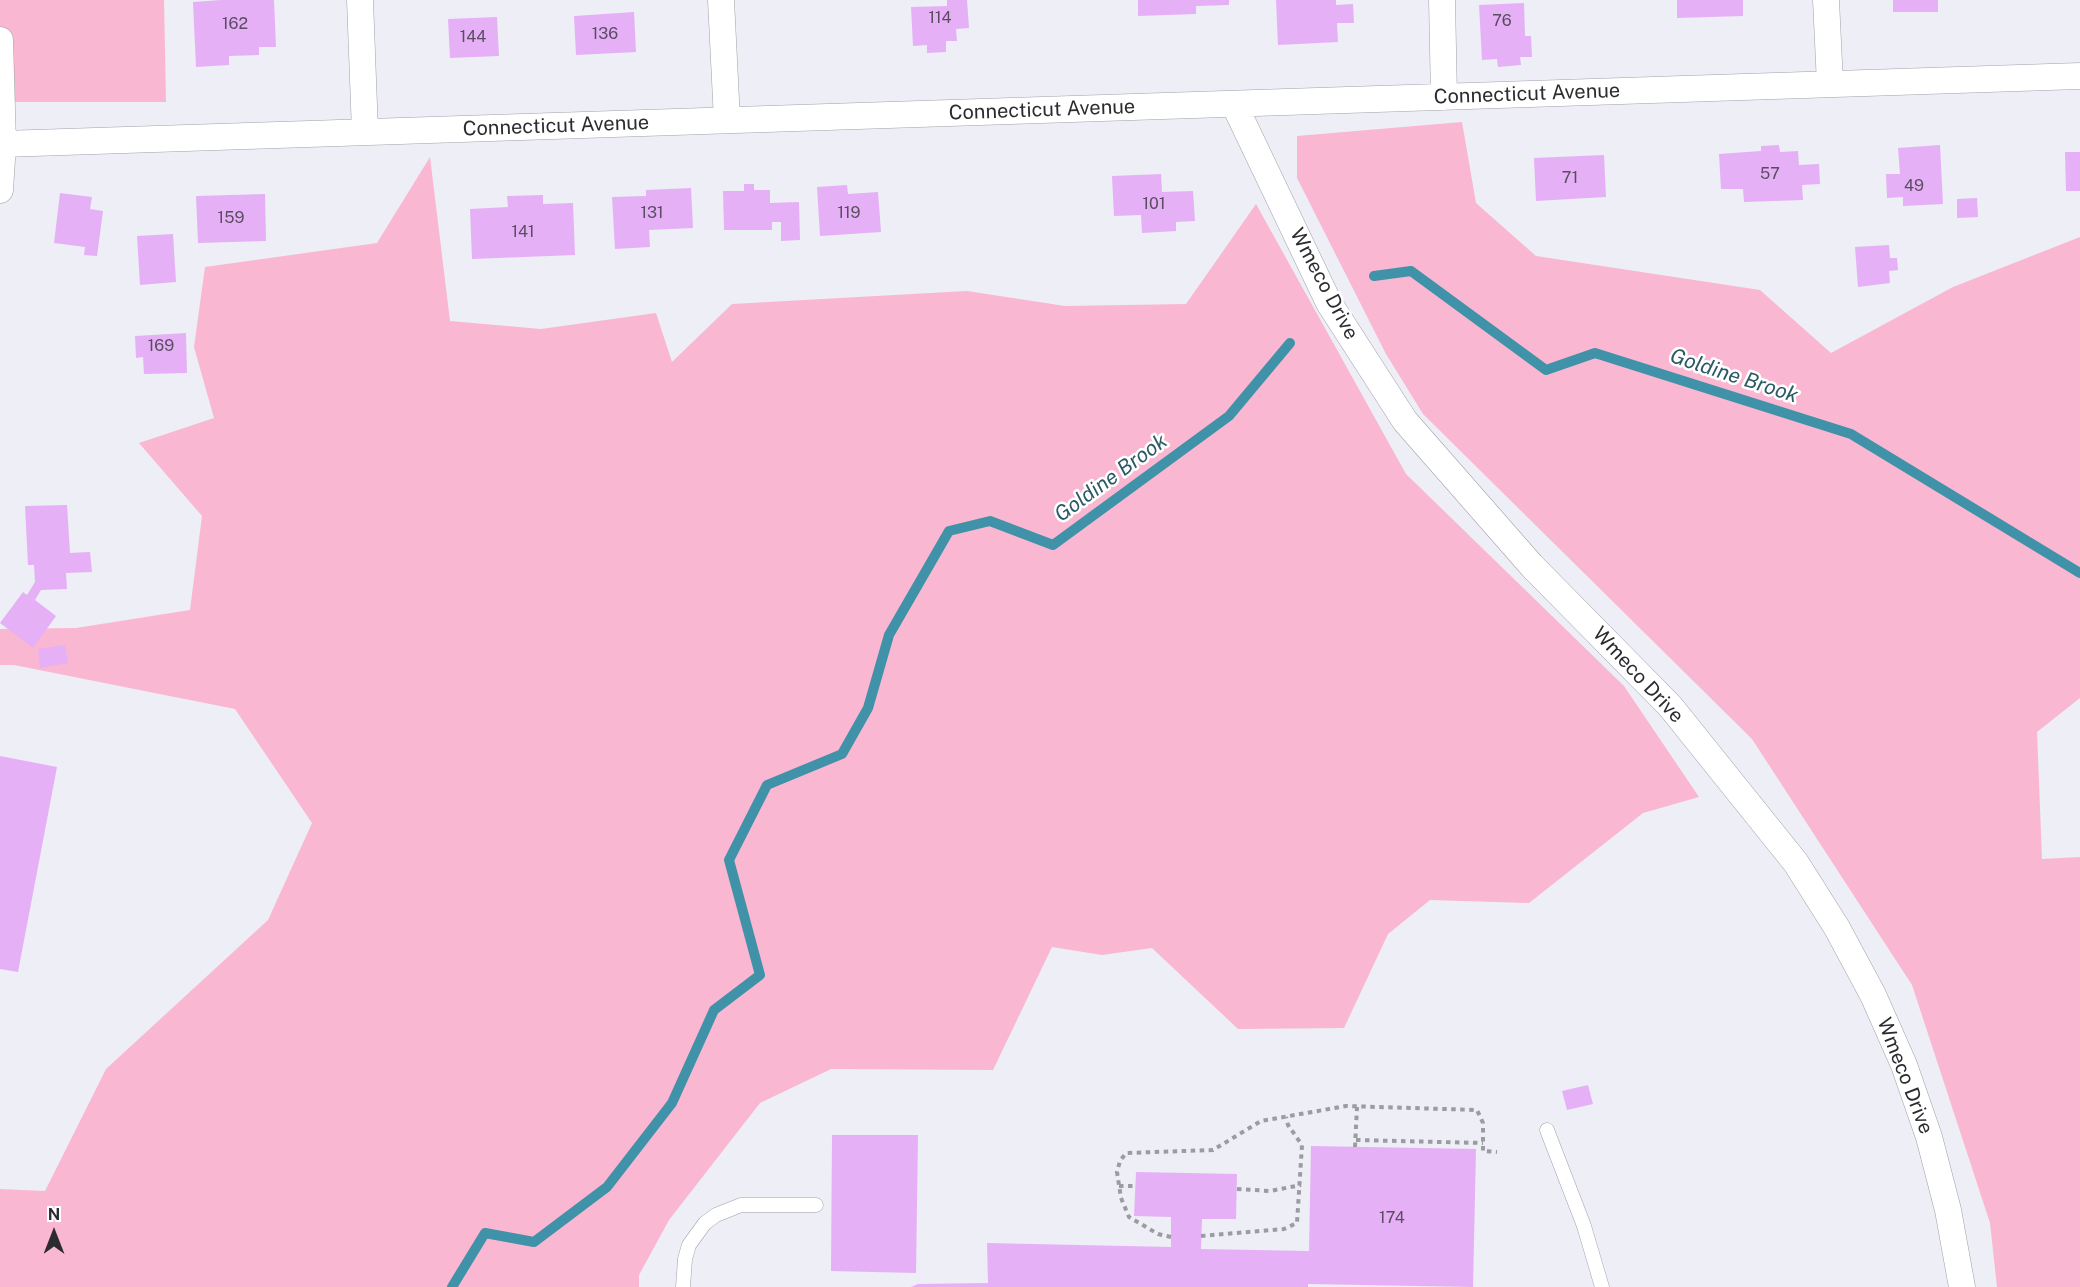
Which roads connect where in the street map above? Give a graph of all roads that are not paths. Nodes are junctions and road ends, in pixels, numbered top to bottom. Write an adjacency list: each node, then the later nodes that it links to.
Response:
1 (360, 0): 11 (street)
2 (721, 0): 10 (street)
3 (1442, 0): 8 (street)
4 (1826, 0): 7 (street)
5 (0, 40): 12 (street)
6 (2080, 76): 7 (street, Connecticut Avenue)
7 (1830, 84): 8 (street, Connecticut Avenue)
8 (1444, 97): 9 (street, Connecticut Avenue)
9 (1234, 104): 10 (street, Connecticut Avenue); 18 (street, Wmeco Drive)
10 (727, 120): 11 (street, Connecticut Avenue)
11 (365, 132): 12 (street, Connecticut Avenue)
12 (3, 144): 13 (street)
13 (0, 190)
14 (1547, 1130): 17 (lane)
15 (816, 1206): 16 (lane)
16 (683, 1287)
17 (1602, 1287)
18 (1962, 1287)

